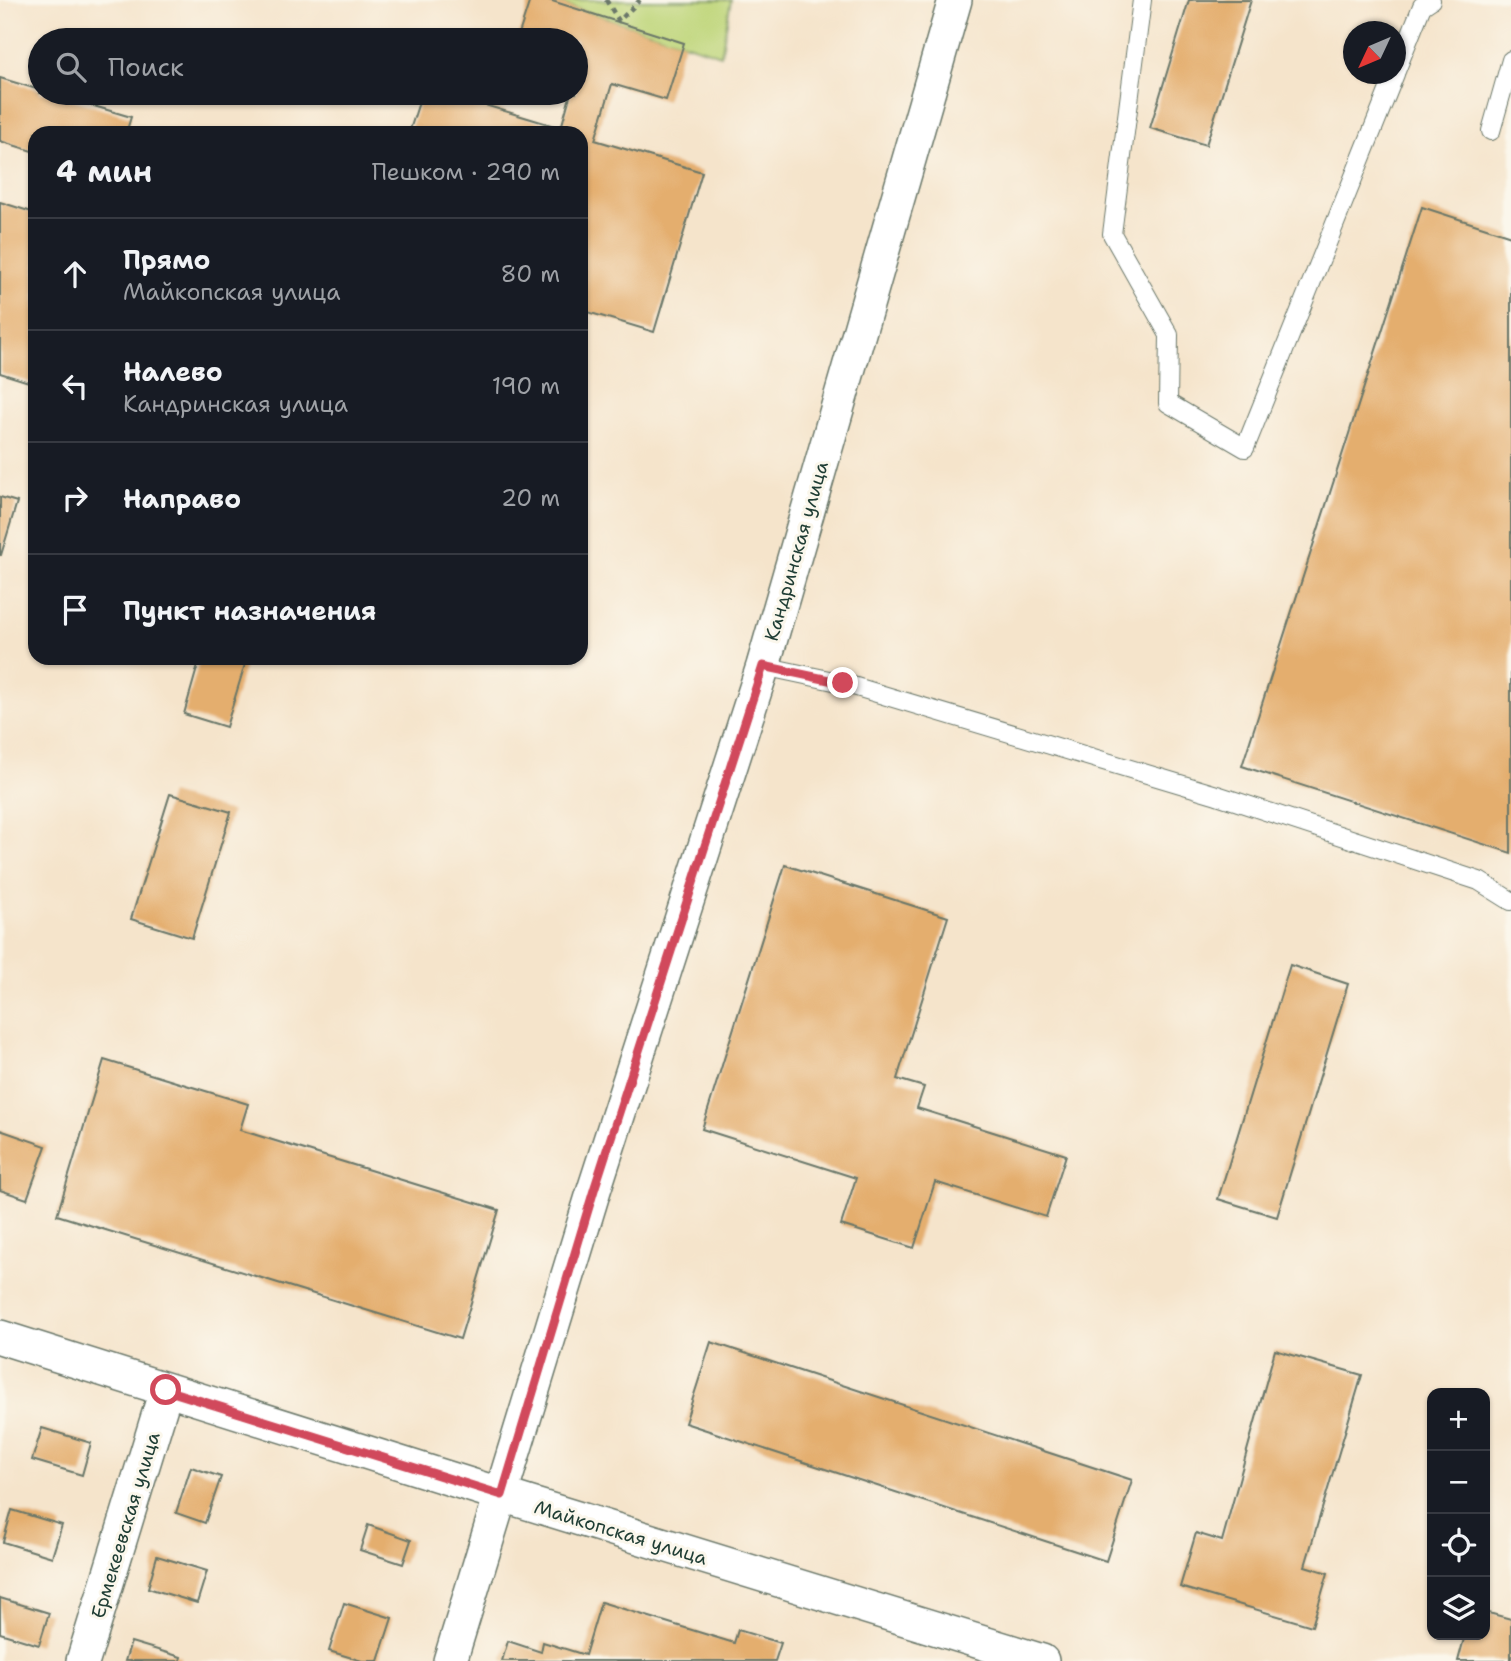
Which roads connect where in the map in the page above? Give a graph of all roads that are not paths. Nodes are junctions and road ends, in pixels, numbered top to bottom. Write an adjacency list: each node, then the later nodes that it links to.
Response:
1 (955, 0): 8 (street, Кандринская улица)
2 (1142, 0): 6 (lane)
3 (1431, 0): 4 (lane)
4 (1406, 45)
5 (1511, 60): 7 (lane)
6 (1390, 84)
7 (1491, 131)
8 (763, 666): 9 (lane); 12 (street, Кандринская улица)
9 (1511, 901)
10 (0, 1337): 11 (street, Майкопская улица)
11 (166, 1390): 12 (street, Майкопская улица); 13 (street, Ермекеевская улица)
12 (502, 1495): 14 (street, Кандринская улица); 15 (street, Майкопская улица)
13 (83, 1661)
14 (450, 1661)
15 (1042, 1661)

